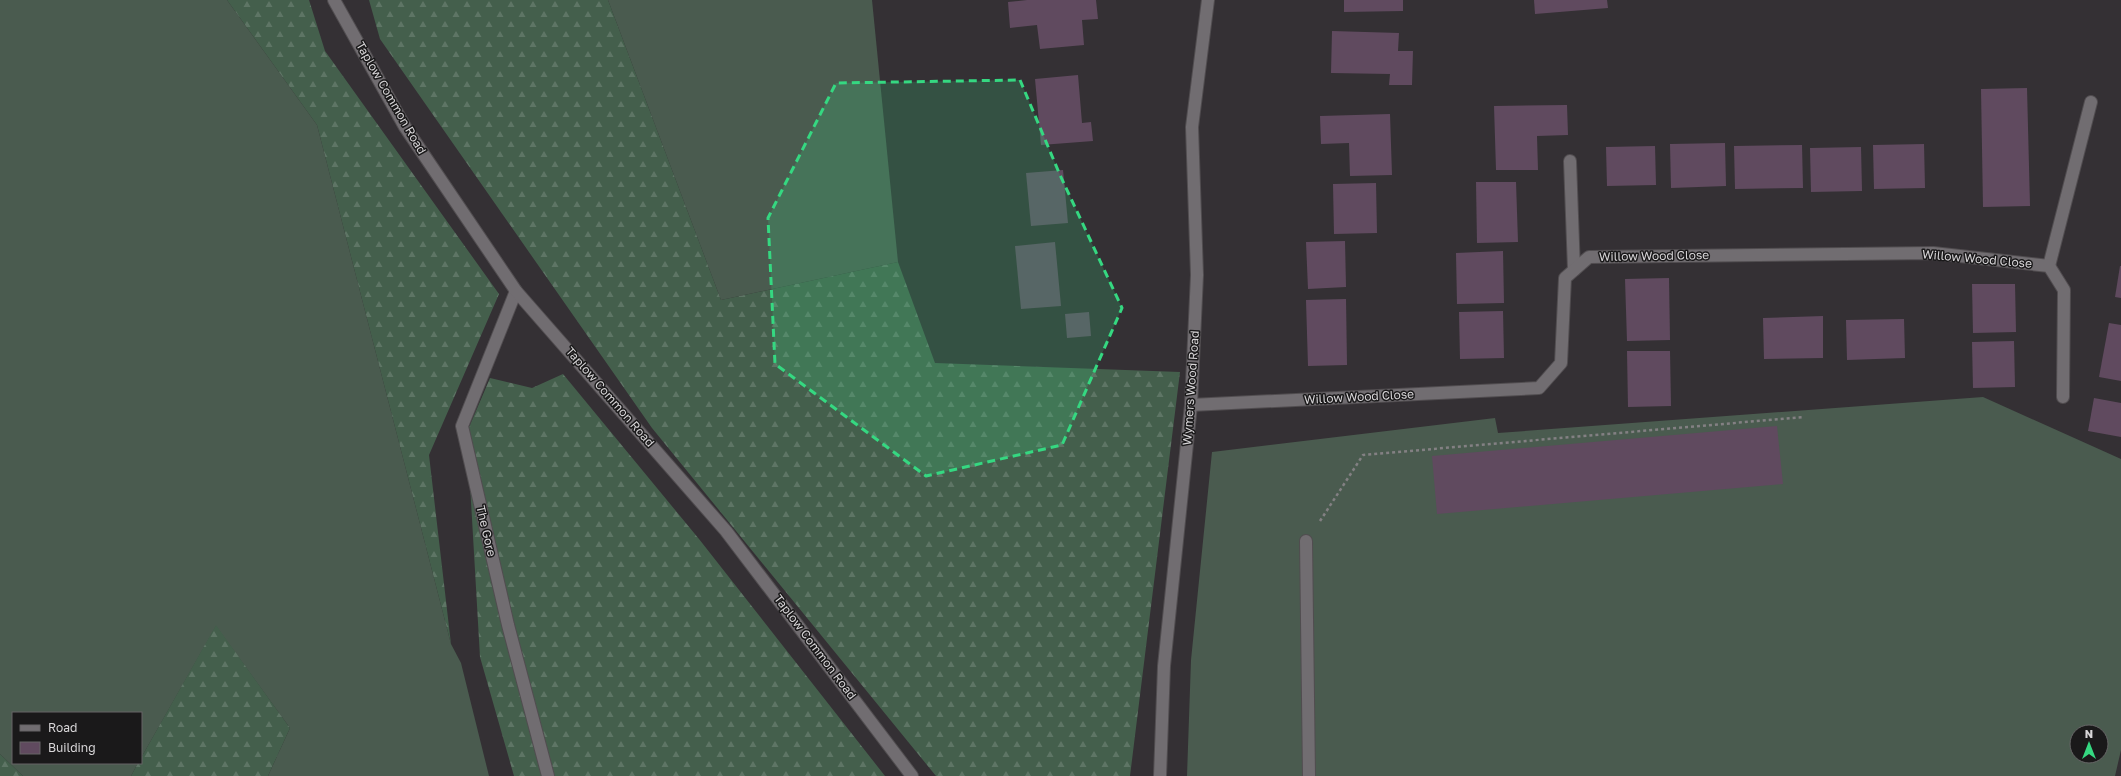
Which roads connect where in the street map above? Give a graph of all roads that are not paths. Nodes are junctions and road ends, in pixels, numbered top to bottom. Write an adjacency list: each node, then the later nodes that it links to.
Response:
1 (334, 0): 7 (street, Taplow Common Road)
2 (1208, 0): 9 (street, Wymers Wood Road)
3 (2091, 102): 5 (street, Willow Wood Close)
4 (1570, 161): 6 (street)
5 (2049, 266): 6 (street, Willow Wood Close); 8 (street, Willow Wood Close)
6 (1574, 270): 9 (street, Willow Wood Close)
7 (516, 291): 11 (street, The Gore); 12 (street, Taplow Common Road)
8 (2063, 397)
9 (1191, 405): 13 (street, Wymers Wood Road)
10 (1306, 541): 14 (street)
11 (548, 776)
12 (912, 776)
13 (1160, 776)
14 (1309, 776)

